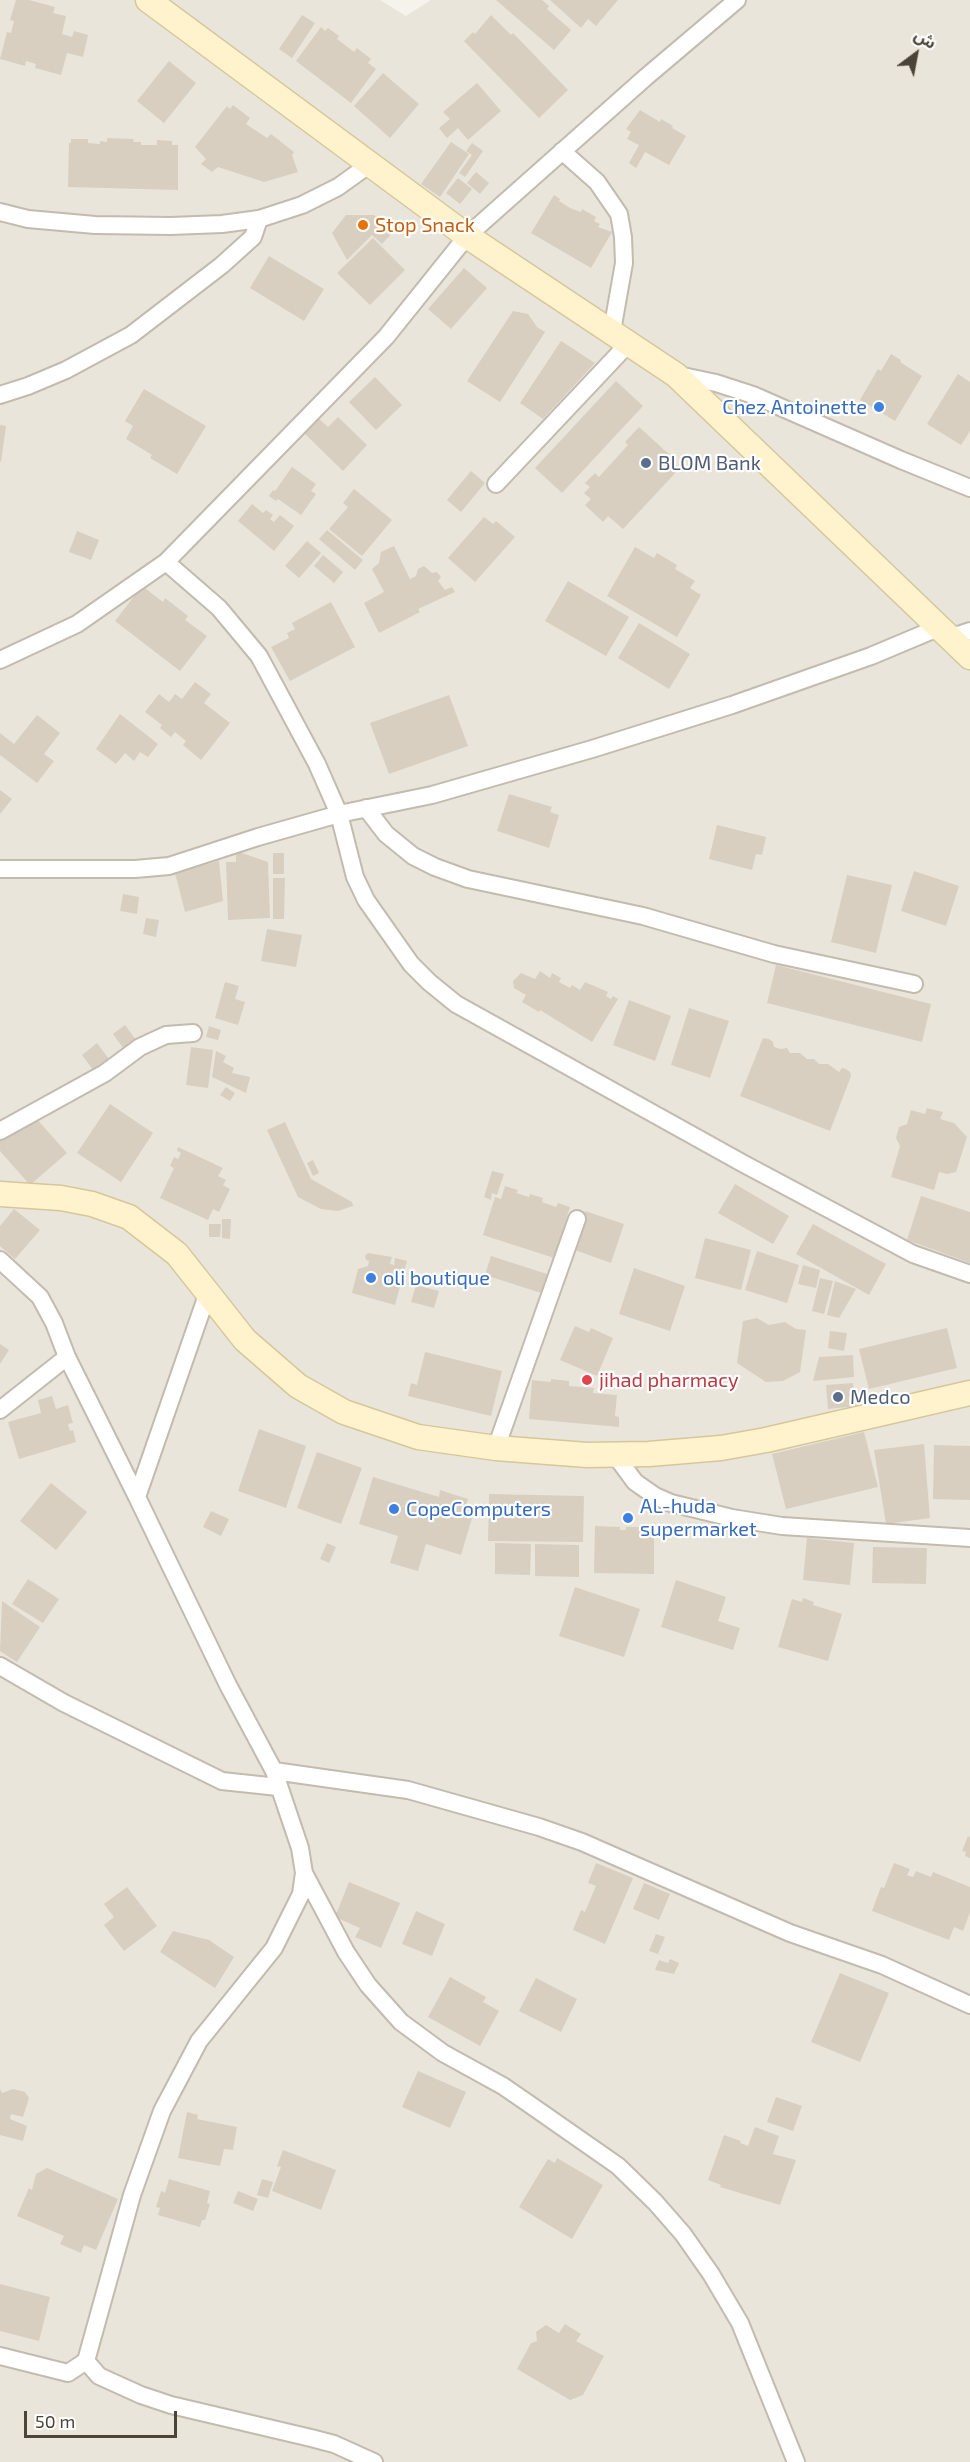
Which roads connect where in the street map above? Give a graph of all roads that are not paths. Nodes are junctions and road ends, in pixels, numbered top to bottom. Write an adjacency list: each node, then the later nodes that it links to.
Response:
1 (148, 0): 4 (main road)
2 (737, 0): 3 (street)
3 (562, 152): 7 (street); 8 (street)
4 (370, 164): 6 (street); 7 (main road)
5 (0, 212): 6 (street)
6 (259, 219): 10 (street)
7 (467, 236): 8 (main road); 13 (street)
8 (620, 338): 9 (main road); 11 (street)
9 (676, 375): 12 (street); 14 (main road)
10 (0, 395)
11 (496, 484)
12 (970, 488)
13 (166, 562): 16 (street); 18 (street)
14 (954, 632): 15 (main road); 17 (street)
15 (970, 657)
16 (0, 660)
17 (366, 808): 18 (street); 20 (street)
18 (339, 814): 19 (street); 26 (street)
19 (0, 869)
20 (914, 984)
21 (193, 1033): 22 (street)
22 (0, 1131)
23 (0, 1194): 27 (main road)
24 (577, 1219): 31 (street)
25 (0, 1260): 28 (street)
26 (970, 1274)
27 (207, 1295): 31 (main road); 33 (street)
28 (67, 1358): 30 (street); 33 (street)
29 (970, 1393): 32 (main road)
30 (0, 1410)
31 (496, 1448): 32 (main road)
32 (615, 1455): 34 (street)
33 (137, 1497): 36 (street)
34 (970, 1538)
35 (0, 1666): 36 (street)
36 (276, 1779): 37 (street); 38 (street)
37 (304, 1874): 40 (street); 42 (street)
38 (970, 2005)
39 (0, 2356): 40 (street)
40 (86, 2361): 41 (street)
41 (374, 2462)
42 (796, 2462)

